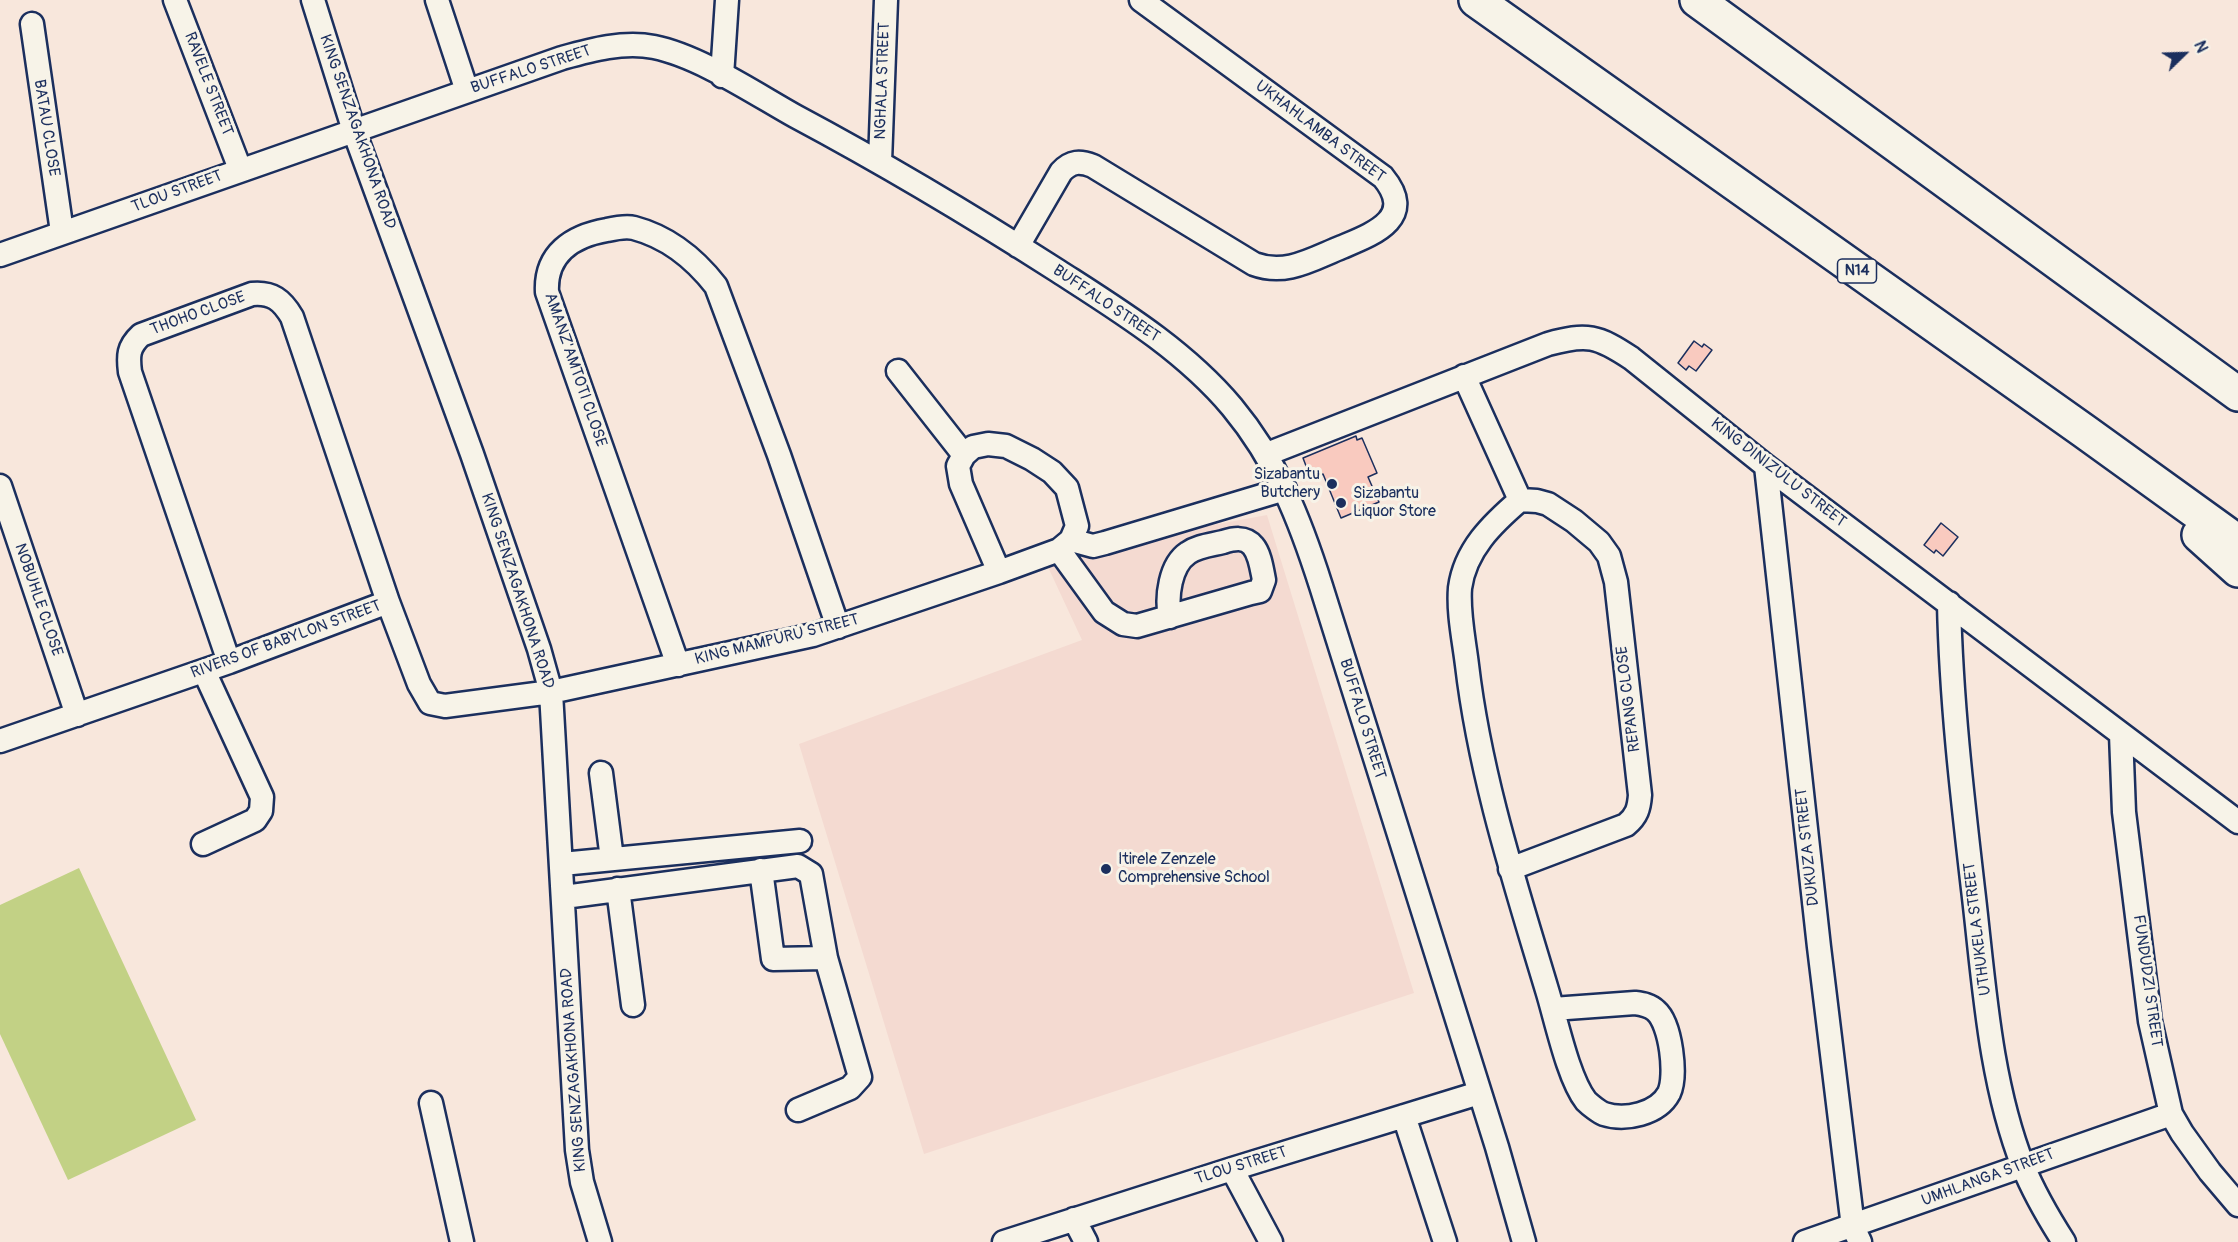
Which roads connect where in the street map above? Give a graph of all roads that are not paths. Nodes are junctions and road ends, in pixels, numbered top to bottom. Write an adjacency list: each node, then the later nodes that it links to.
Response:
1 (175, 0): 14 (street, RAVELE STREET)
2 (313, 0): 12 (street, KING SENZAGAKHONA ROAD)
3 (437, 0): 11 (street)
4 (727, 0): 10 (street)
5 (886, 0): 13 (street, NGHALA STREET)
6 (1141, 0): 16 (street, UKHAHLAMBA STREET)
7 (1476, 0): 21 (highway, N14)
8 (1697, 0): 20 (highway)
9 (32, 24): 15 (street, BATAU CLOSE)
10 (722, 76): 11 (street, BUFFALO STREET); 13 (street, BUFFALO STREET)
11 (467, 91): 12 (street, BUFFALO STREET)
12 (354, 131): 14 (street, TLOU STREET); 39 (street, KING SENZAGAKHONA ROAD)
13 (880, 162): 16 (street, BUFFALO STREET)
14 (240, 169): 15 (street, TLOU STREET)
15 (62, 232): 17 (street, TLOU STREET)
16 (1018, 246): 22 (street, BUFFALO STREET)
17 (0, 255)
18 (898, 371): 23 (street)
19 (1464, 376): 22 (street, KING DINIZULU STREET); 24 (street, KING DINIZULU STREET); 27 (street)
20 (2238, 394)
21 (2084, 431): 28 (highway, N14); 30 (highway)
22 (1267, 454): 26 (street, BUFFALO STREET)
23 (964, 455): 29 (street); 31 (street)
24 (1766, 466): 33 (street, KING DINIZULU STREET); 65 (street, DUKUZA STREET)
25 (0, 486): 40 (street, NOBUHLE CLOSE)
26 (1285, 489): 29 (street, KING MAMPURU STREET); 56 (street, BUFFALO STREET)
27 (1520, 500): 49 (street); 49 (street, REPANG CLOSE)
28 (2238, 542)
29 (1065, 545): 31 (street, KING MAMPURU STREET); 34 (street)
30 (2238, 570)
31 (999, 572): 35 (street, KING MAMPURU STREET)
32 (388, 602): 36 (street, RIVERS OF BABYLON STREET); 36 (street, THOHO CLOSE); 39 (street, RIVERS OF BABYLON STREET)
33 (1949, 603): 41 (street, KING DINIZULU STREET); 61 (street, UTHUKELA STREET)
34 (1170, 617)
35 (838, 627): 37 (street, KING MAMPURU STREET); 37 (street, AMANZ'AMTOTI CLOSE)
36 (229, 662): 38 (street, RIVERS OF BABYLON STREET)
37 (678, 665): 39 (street, KING MAMPURU STREET)
38 (204, 671): 40 (street, RIVERS OF BABYLON STREET); 46 (street)
39 (552, 692): 48 (street, KING SENZAGAKHONA ROAD)
40 (77, 715): 42 (street, RIVERS OF BABYLON STREET)
41 (2121, 734): 44 (street, KING DINIZULU STREET); 59 (street, FUNDUDZI STREET)
42 (0, 741)
43 (601, 773): 47 (street)
44 (2238, 822)
45 (800, 841): 47 (street)
46 (202, 844)
47 (612, 859): 48 (street)
48 (562, 864): 52 (street, KING SENZAGAKHONA ROAD)
49 (1510, 869): 55 (street)
50 (761, 870): 51 (street); 53 (street); 53 (street)
51 (618, 889): 52 (street); 54 (street)
52 (564, 897): 67 (street, KING SENZAGAKHONA ROAD)
53 (826, 958): 58 (street)
54 (633, 1005)
55 (1553, 1009): 55 (street)
56 (1479, 1094): 60 (street, TLOU STREET); 72 (street, BUFFALO STREET)
57 (431, 1103): 66 (street)
58 (798, 1110)
59 (2171, 1114): 61 (street, UMHLANGA STREET); 63 (street, FUNDUDZI STREET)
60 (1404, 1116): 62 (street, TLOU STREET); 71 (street)
61 (2023, 1166): 65 (street, UMHLANGA STREET); 74 (street, UTHUKELA STREET)
62 (1232, 1169): 64 (street, TLOU STREET); 70 (street)
63 (2238, 1205)
64 (1074, 1219): 68 (street, TLOU STREET); 69 (street)
65 (1857, 1234): 73 (street, UMHLANGA STREET)
66 (462, 1242)
67 (600, 1242)
68 (1004, 1242)
69 (1086, 1242)
70 (1271, 1242)
71 (1445, 1242)
72 (1524, 1242)
73 (1805, 1242)
74 (2064, 1242)

